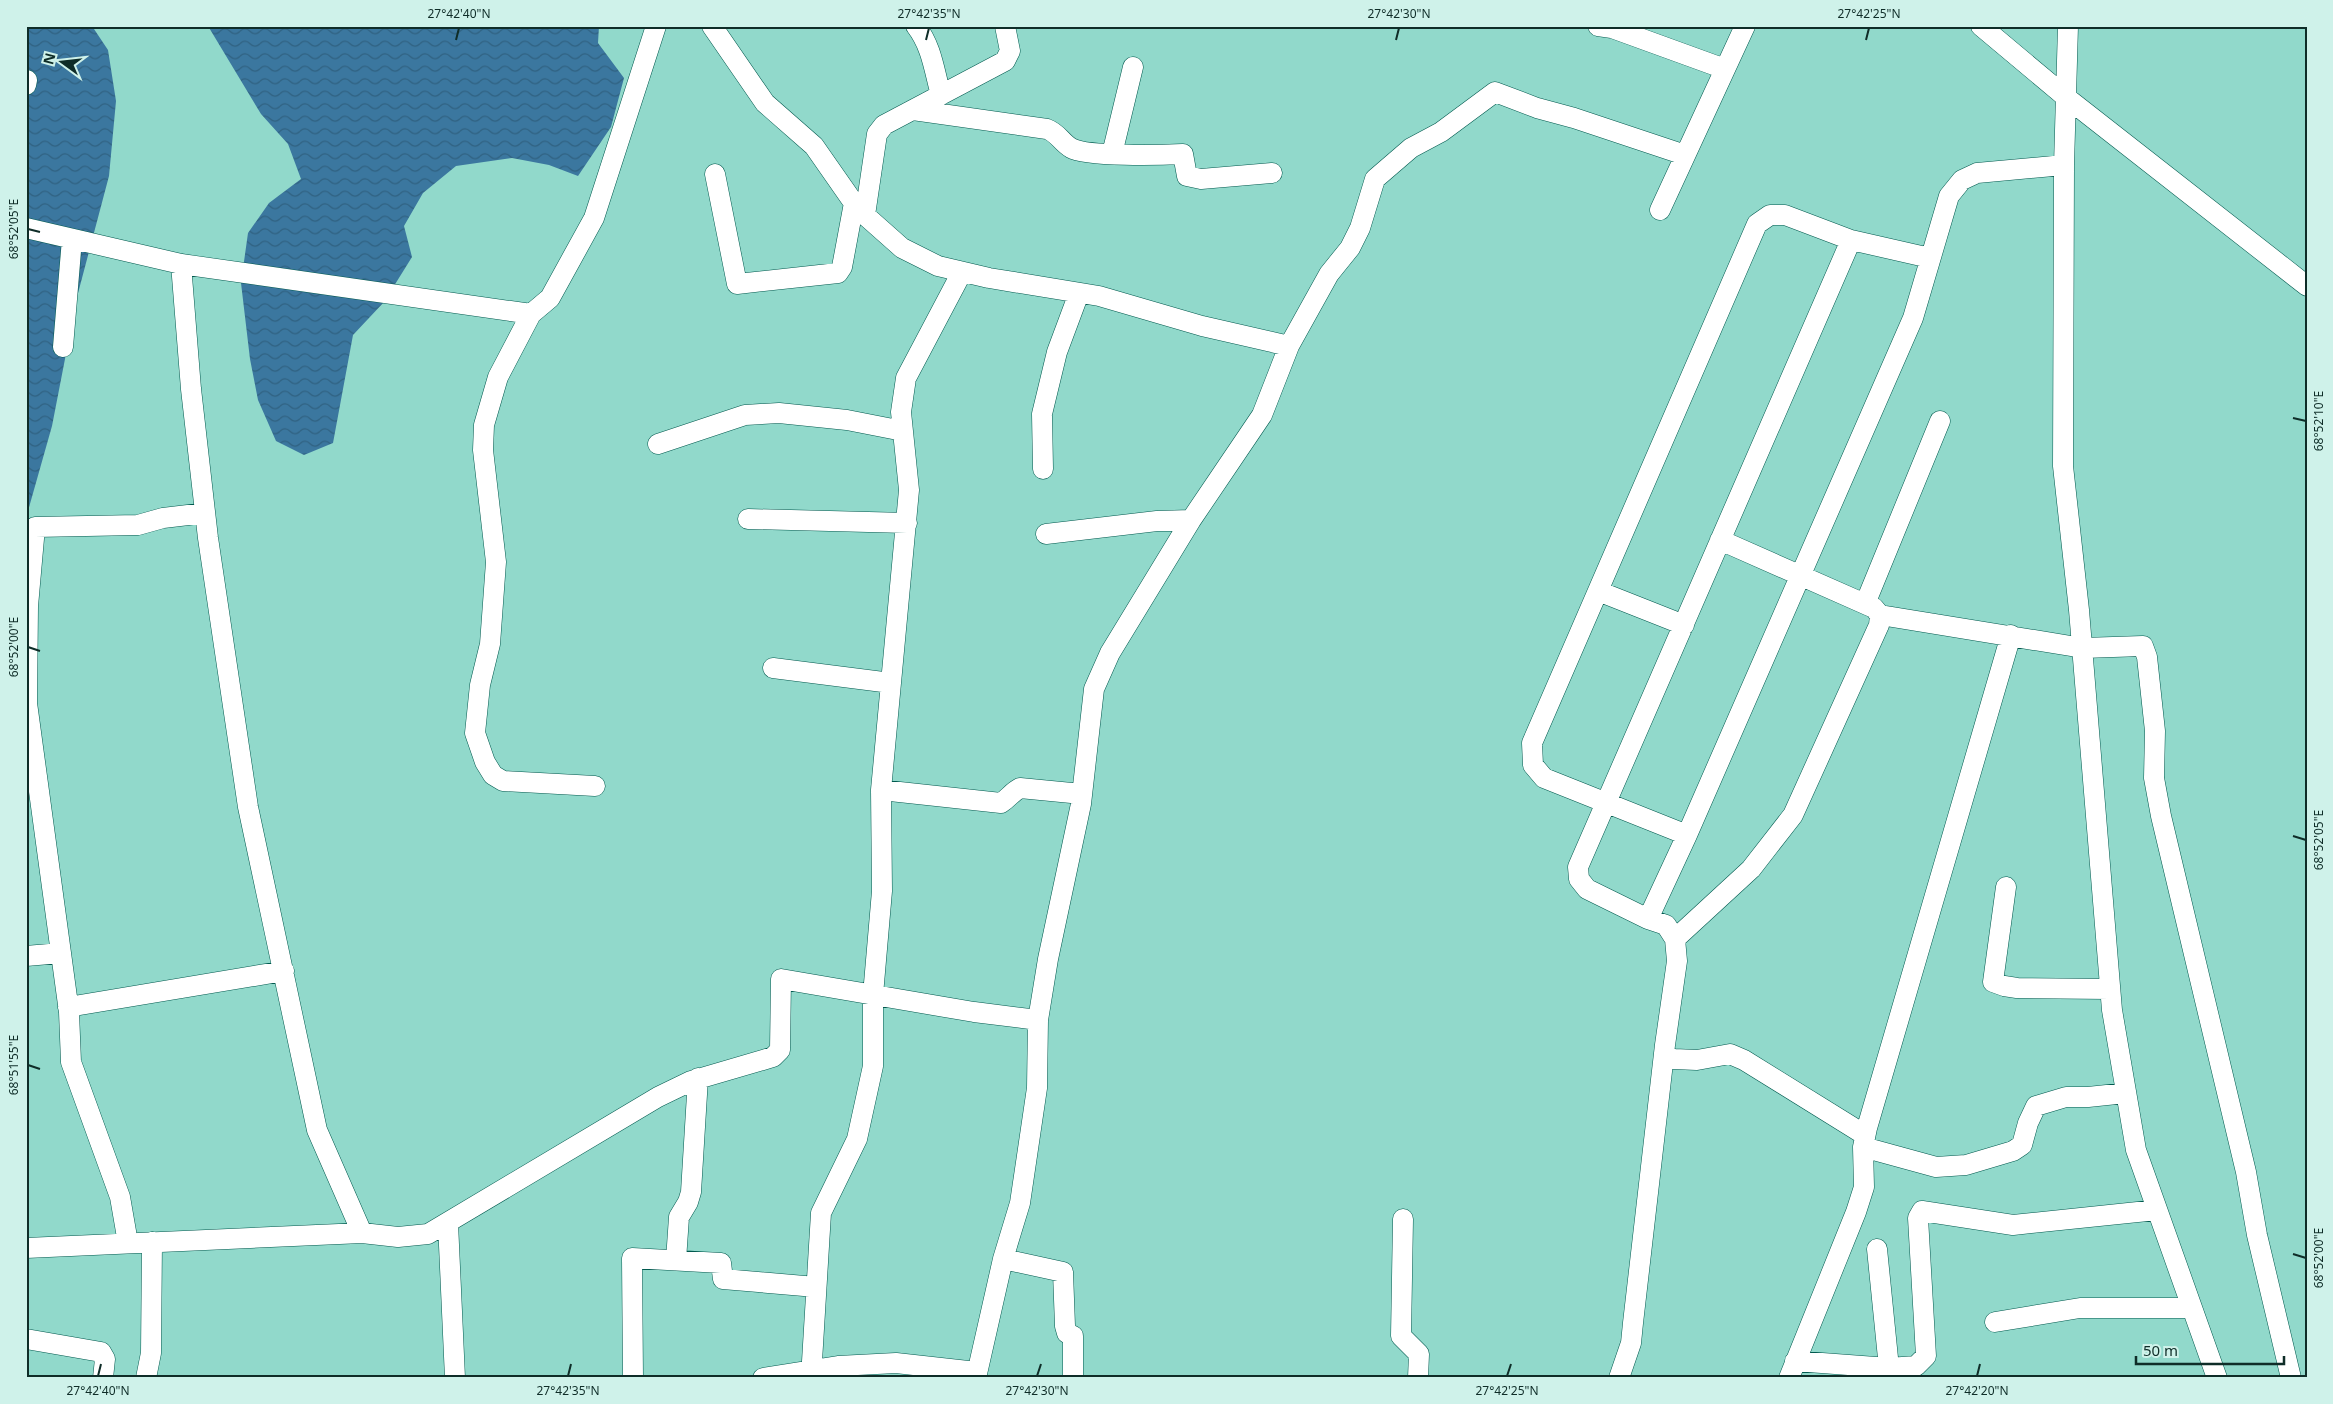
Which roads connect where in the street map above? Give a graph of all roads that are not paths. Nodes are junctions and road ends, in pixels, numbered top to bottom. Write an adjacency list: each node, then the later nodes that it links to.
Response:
1 (656, 26): 31 (street)
2 (712, 26): 21 (street)
3 (916, 26): 13 (street)
4 (1005, 26): 13 (street)
5 (1598, 26): 10 (street)
6 (1745, 26): 10 (street)
7 (1981, 26): 14 (street)
8 (2068, 26): 14 (street)
9 (1133, 67): 16 (street)
10 (1725, 69): 17 (street)
11 (27, 80): 12 (street)
12 (26, 85)
13 (941, 95): 15 (street)
14 (2067, 98): 18 (street); 29 (street)
15 (913, 110): 16 (street); 21 (street)
16 (1112, 154): 19 (street)
17 (1686, 155): 22 (street); 32 (street)
18 (2064, 165): 26 (street); 49 (street)
19 (1272, 173)
20 (715, 174): 21 (street)
21 (860, 209): 28 (street)
22 (1660, 210)
23 (26, 228): 24 (street)
24 (72, 239): 27 (street); 33 (street)
25 (1851, 240): 26 (street); 43 (street); 45 (street)
26 (1930, 258): 44 (street)
27 (181, 264): 31 (street); 38 (street)
28 (962, 272): 30 (street); 35 (street)
29 (2307, 286)
30 (1079, 293): 32 (street); 37 (street)
31 (531, 314): 52 (street)
32 (1289, 346): 40 (street)
33 (63, 347)
34 (1940, 421): 46 (street)
35 (903, 431): 36 (street); 41 (street)
36 (658, 444)
37 (1043, 469)
38 (205, 513): 56 (street); 63 (street)
39 (748, 519): 41 (street)
40 (1191, 520): 42 (street); 54 (street)
41 (907, 523): 51 (street)
42 (1046, 534)
43 (1720, 540): 44 (street); 47 (street)
44 (1801, 574): 46 (street); 57 (street)
45 (1598, 591): 47 (street); 55 (street)
46 (1872, 609): 48 (street); 60 (street)
47 (1684, 625): 55 (street)
48 (2011, 635): 49 (street); 71 (street)
49 (2082, 648): 64 (street); 99 (street)
50 (773, 668): 51 (street)
51 (891, 682): 53 (street)
52 (595, 786)
53 (881, 790): 54 (street); 65 (street)
54 (1082, 794): 67 (street)
55 (1606, 803): 57 (street); 59 (street)
56 (35, 826): 61 (street)
57 (1688, 835): 59 (street)
58 (2006, 887): 64 (street)
59 (1648, 919): 60 (street)
60 (1675, 939): 68 (street)
61 (61, 953): 62 (street); 66 (street)
62 (26, 956)
63 (284, 971): 66 (street); 75 (street)
64 (2110, 989): 70 (street)
65 (873, 995): 67 (street); 69 (street); 82 (street)
66 (68, 1007): 77 (street)
67 (1038, 1020): 80 (street)
68 (1664, 1056): 71 (street); 97 (street)
69 (698, 1078): 74 (street); 81 (street)
70 (2126, 1093): 71 (street); 72 (street)
71 (1864, 1141): 86 (street)
72 (2157, 1210): 83 (street); 87 (street)
73 (1403, 1219): 96 (street)
74 (448, 1223): 75 (street); 92 (street)
75 (362, 1233): 76 (street)
76 (152, 1242): 77 (street); 91 (street)
77 (128, 1243): 78 (street)
78 (26, 1248)
79 (1877, 1249): 87 (street)
80 (1003, 1259): 89 (street); 95 (street)
81 (676, 1260): 82 (street); 93 (street)
82 (816, 1287): 88 (street)
83 (2192, 1308): 84 (street); 98 (street)
84 (1995, 1322)
85 (26, 1339): 90 (street)
86 (1792, 1369): 87 (street)
87 (1890, 1373)
88 (811, 1374): 89 (street); 94 (street)
89 (977, 1375)
90 (103, 1378)
91 (146, 1378)
92 (455, 1378)
93 (633, 1378)
94 (763, 1378)
95 (1073, 1378)
96 (1418, 1378)
97 (1620, 1378)
98 (2217, 1378)
99 (2291, 1378)

